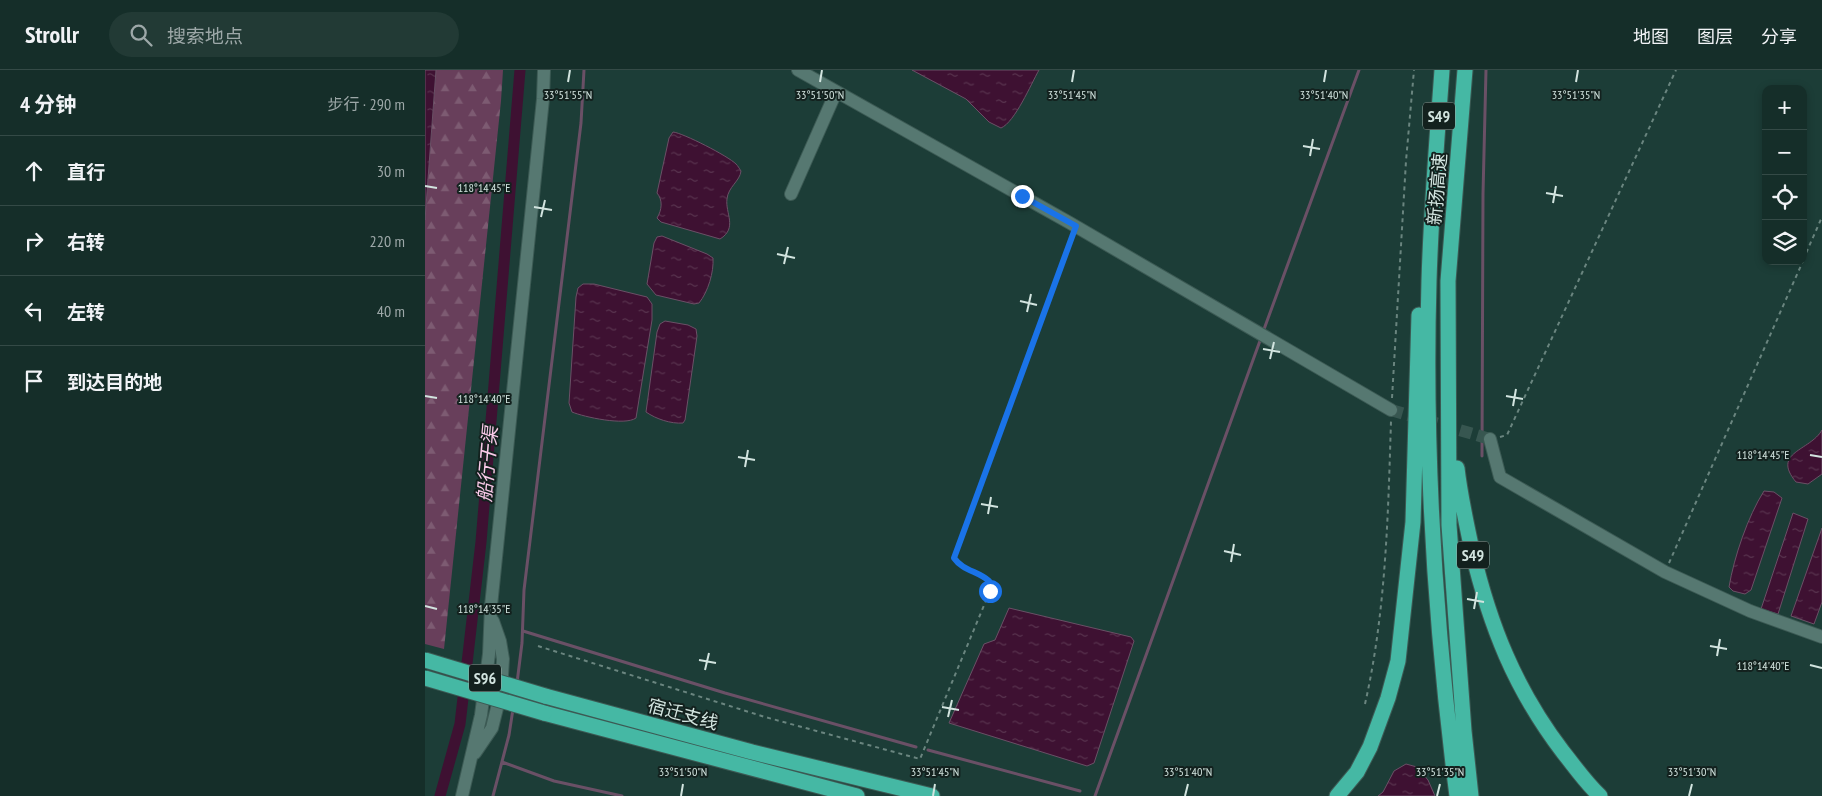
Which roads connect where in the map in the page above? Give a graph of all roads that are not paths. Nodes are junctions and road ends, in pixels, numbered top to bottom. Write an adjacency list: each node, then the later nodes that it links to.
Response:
1 (544, 70): 14 (street)
2 (798, 70): 5 (street)
3 (1442, 70): 6 (highway, 新扬高速 / S49)
4 (1465, 70): 8 (highway, 新扬高速 / S49)
5 (836, 92): 7 (street); 9 (street)
6 (1436, 162): 17 (highway); 18 (highway, S49)
7 (791, 194)
8 (1448, 281): 19 (highway); 20 (highway, S49)
9 (1391, 410)
10 (1490, 439): 11 (street)
11 (1822, 636)
12 (425, 660): 16 (highway, 宿迁支线 / S96, bridge)
13 (425, 678): 15 (highway, 宿迁支线 / S96, bridge)
14 (462, 796)
15 (857, 796)
16 (932, 796)
17 (1337, 796)
18 (1457, 796)
19 (1471, 796)
20 (1600, 796)

